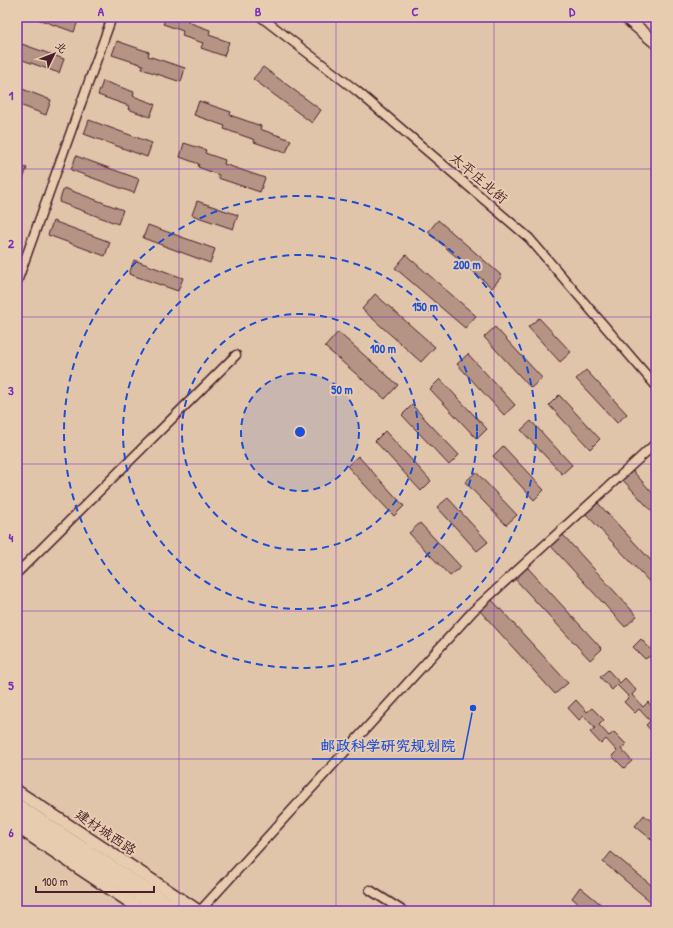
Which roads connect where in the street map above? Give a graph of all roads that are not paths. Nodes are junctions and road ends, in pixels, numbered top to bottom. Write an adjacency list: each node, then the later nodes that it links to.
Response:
1 (112, 17): 5 (street)
2 (261, 17): 7 (street, 太平庄北街)
3 (625, 17): 4 (street)
4 (656, 43)
5 (17, 282)
6 (236, 355): 9 (street)
7 (656, 386)
8 (656, 443): 18 (street)
9 (17, 573)
10 (17, 792): 18 (street, 建材城西路)
11 (17, 804): 17 (street, 建材城西路)
12 (17, 815): 16 (street)
13 (17, 827): 15 (street)
14 (370, 890): 19 (street)
15 (144, 911)
16 (162, 911)
17 (180, 911)
18 (200, 911)
19 (403, 911)

